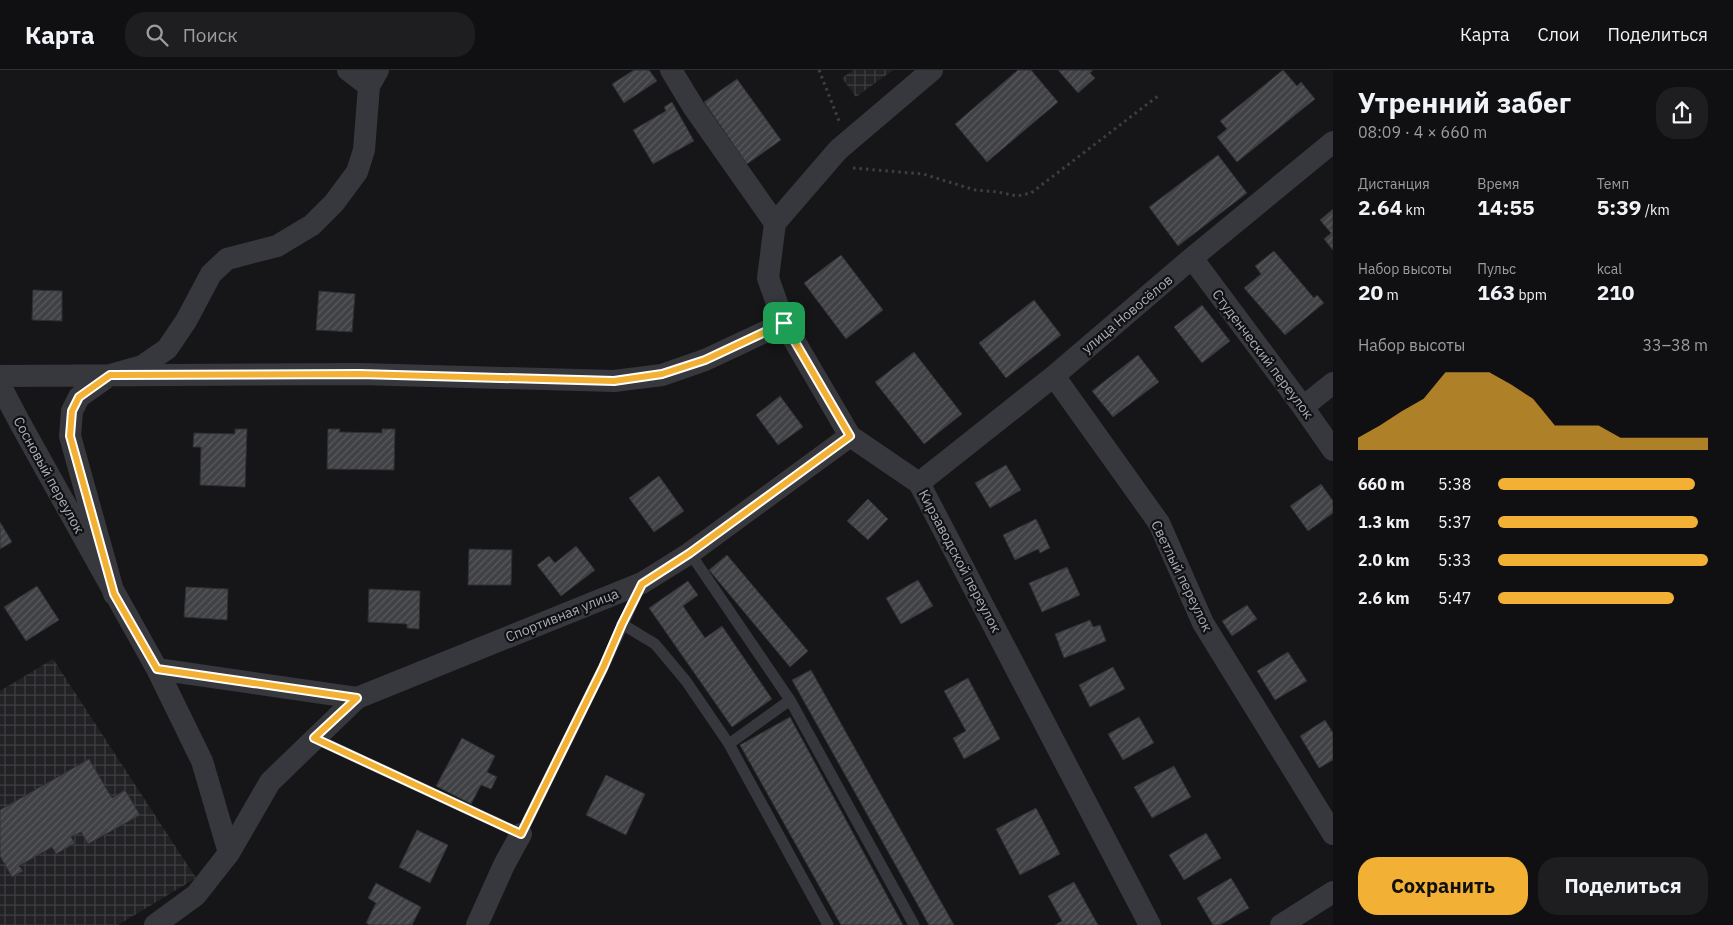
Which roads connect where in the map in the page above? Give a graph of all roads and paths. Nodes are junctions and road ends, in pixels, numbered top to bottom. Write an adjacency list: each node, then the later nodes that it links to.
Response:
1 (348, 70): 5 (street)
2 (671, 70): 10 (street)
3 (819, 70): 7 (path)
4 (932, 70): 7 (street)
5 (373, 78): 13 (street)
6 (1158, 96): 9 (path)
7 (847, 142): 9 (street)
8 (1333, 142): 11 (street, улица Новосёлов)
9 (822, 167): 10 (street)
10 (775, 222): 12 (street, Кирзаводской переулок)
11 (1192, 258): 15 (street, улица Новосёлов); 18 (street, Студенческий переулок)
12 (784, 323): 13 (street); 19 (street, Кирзаводской переулок)
13 (110, 375): 14 (street); 24 (street)
14 (0, 376)
15 (1054, 376): 21 (street, улица Новосёлов); 32 (street, Светлый переулок)
16 (1333, 383): 18 (street)
17 (0, 385): 24 (street, Сосновый переулок)
18 (1303, 407): 20 (street, Студенческий переулок)
19 (850, 436): 21 (street, Кирзаводской переулок); 22 (street, Спортивная улица)
20 (1333, 450)
21 (919, 483): 39 (street, Кирзаводской переулок)
22 (690, 553): 23 (street, Спортивная улица); 28 (lane)
23 (642, 584): 25 (lane); 27 (street, Спортивная улица)
24 (114, 594): 26 (street, Сосновый переулок)
25 (622, 624): 30 (lane); 31 (lane)
26 (157, 669): 27 (street); 33 (street)
27 (357, 698): 29 (street, Спортивная улица)
28 (790, 700): 30 (lane); 38 (lane)
29 (314, 738): 31 (lane); 33 (street, Спортивная улица)
30 (729, 744): 37 (lane)
31 (521, 834): 36 (street)
32 (1333, 834)
33 (229, 853): 35 (street, Спортивная улица)
34 (1333, 892): 40 (street)
35 (155, 925)
36 (477, 925)
37 (828, 925)
38 (914, 925)
39 (1150, 925)
40 (1281, 925)

